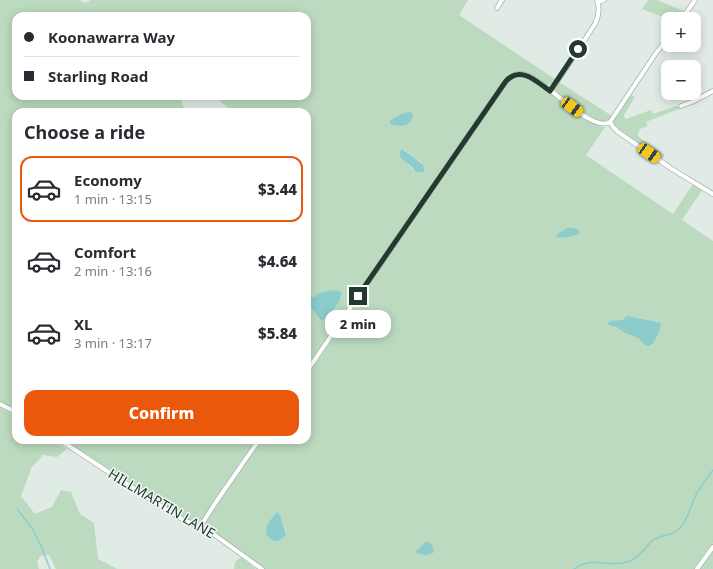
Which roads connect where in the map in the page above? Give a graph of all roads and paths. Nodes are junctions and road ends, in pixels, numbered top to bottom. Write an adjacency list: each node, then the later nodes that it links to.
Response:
1 (502, 0): 5 (street)
2 (604, 0): 4 (street)
3 (695, 0): 6 (street)
4 (597, 1): 8 (street)
5 (497, 8)
6 (687, 12)
7 (661, 48): 11 (street)
8 (550, 91): 11 (street); 13 (street)
9 (713, 91): 10 (street)
10 (681, 106)
11 (610, 122): 12 (street)
12 (713, 194)
13 (311, 365)
14 (0, 404): 15 (street)
15 (12, 410)
16 (66, 444): 18 (street, HILLMARTIN LANE)
17 (256, 444): 18 (street)
18 (200, 527): 20 (street, HILLMARTIN LANE)
19 (713, 546): 21 (street)
20 (262, 569)
21 (697, 569)

